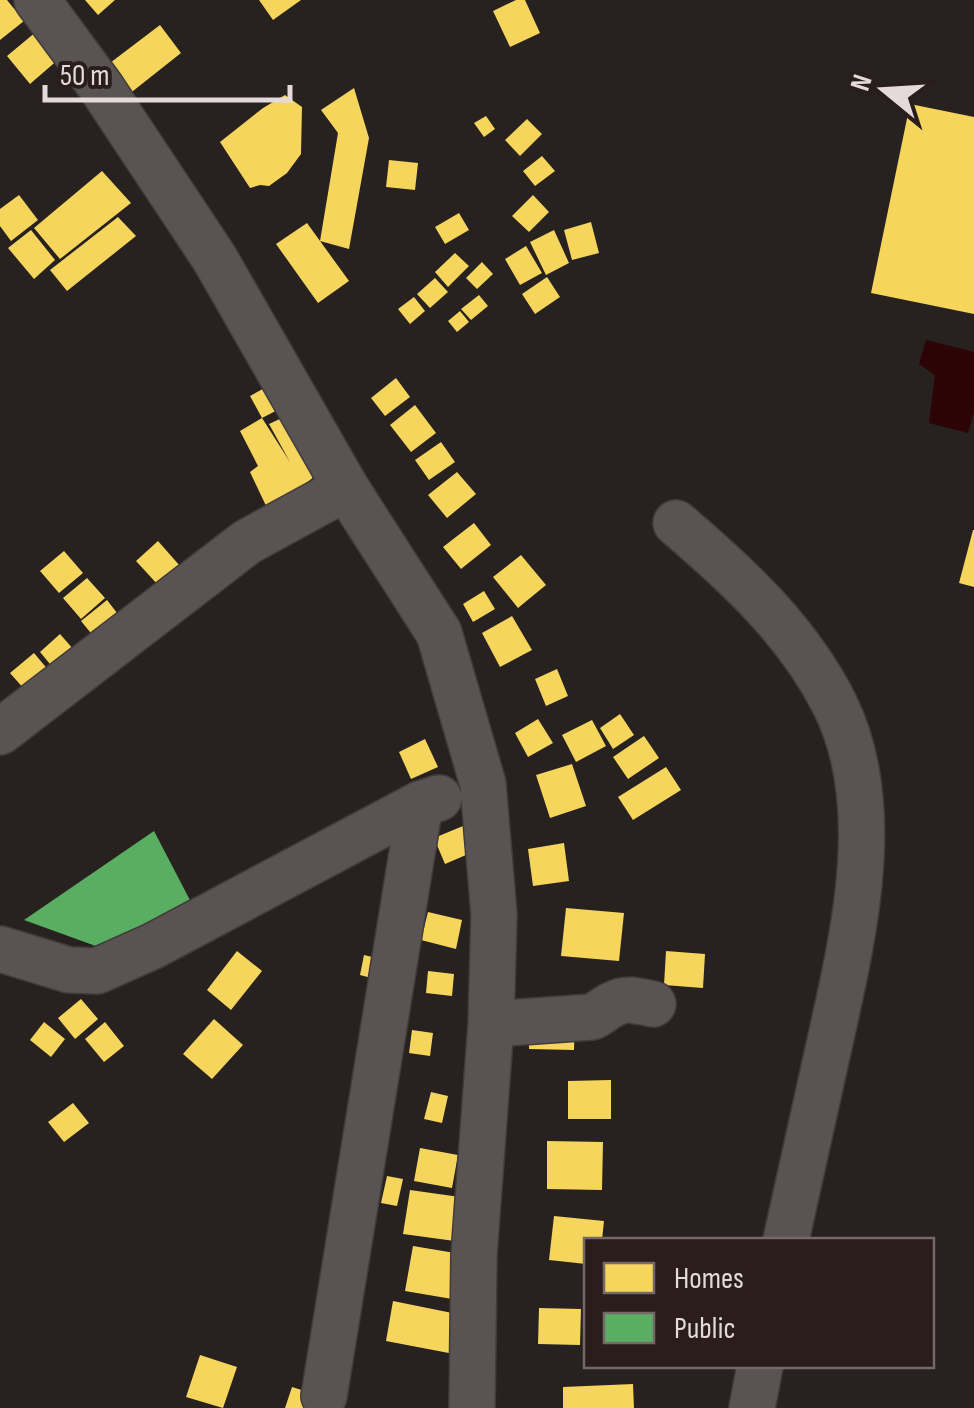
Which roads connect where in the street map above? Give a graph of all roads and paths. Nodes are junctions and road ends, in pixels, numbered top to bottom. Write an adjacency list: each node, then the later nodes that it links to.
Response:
1 (37, 0): 2 (street)
2 (346, 488): 4 (street); 5 (street)
3 (676, 523): 10 (street)
4 (0, 732)
5 (484, 784): 6 (street); 9 (street)
6 (420, 804): 7 (street); 12 (street)
7 (0, 948)
8 (653, 1004): 9 (street)
9 (491, 1024): 13 (street)
10 (786, 1238)
11 (760, 1368): 14 (street)
12 (324, 1396)
13 (472, 1408)
14 (752, 1408)

